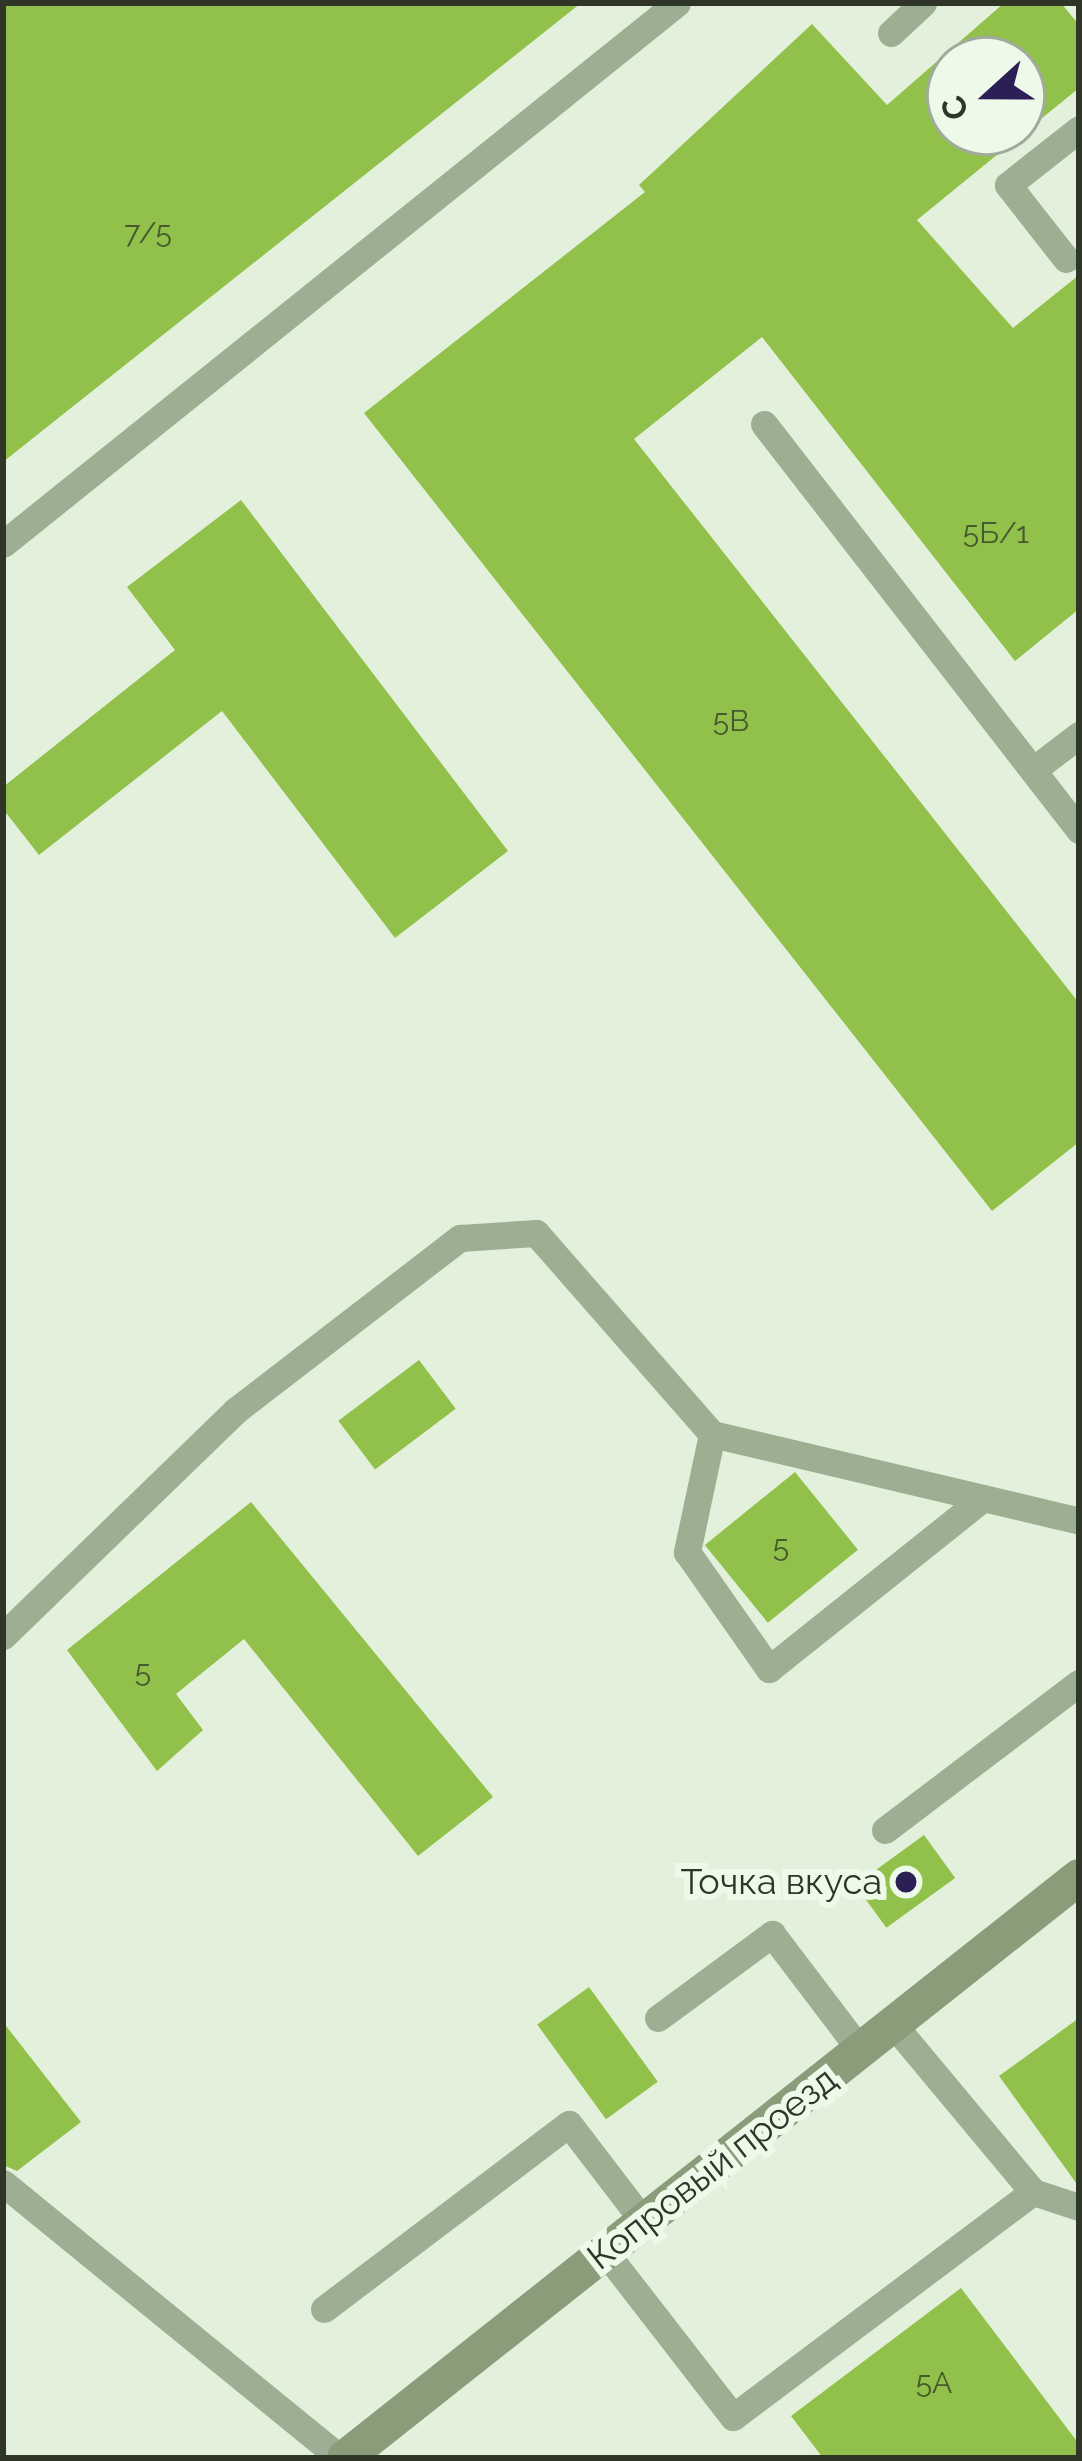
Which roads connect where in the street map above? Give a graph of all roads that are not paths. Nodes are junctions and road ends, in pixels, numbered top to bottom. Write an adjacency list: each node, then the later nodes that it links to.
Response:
1 (677, 3): 7 (lane)
2 (923, 3): 3 (lane)
3 (891, 33)
4 (1079, 129): 5 (lane)
5 (1066, 259)
6 (764, 424): 9 (lane)
7 (3, 544)
8 (1079, 735): 9 (lane)
9 (1033, 770): 10 (lane)
10 (1079, 830)
11 (712, 1434): 12 (lane); 12 (lane); 14 (lane)
12 (983, 1498): 13 (lane)
13 (1079, 1521)
14 (3, 1636)
15 (1079, 1683): 16 (lane)
16 (885, 1830)
17 (1079, 1877): 19 (main road, Копровый проезд)
18 (658, 2018): 20 (lane)
19 (893, 2024): 20 (main road, Копровый проезд); 22 (lane)
20 (860, 2050): 24 (main road, Копровый проезд)
21 (3, 2183): 27 (lane)
22 (1033, 2192): 23 (lane); 25 (lane)
23 (1079, 2207)
24 (644, 2222): 25 (main road, Копровый проезд); 26 (lane)
25 (604, 2252): 27 (main road, Копровый проезд)
26 (324, 2309)
27 (342, 2458)

